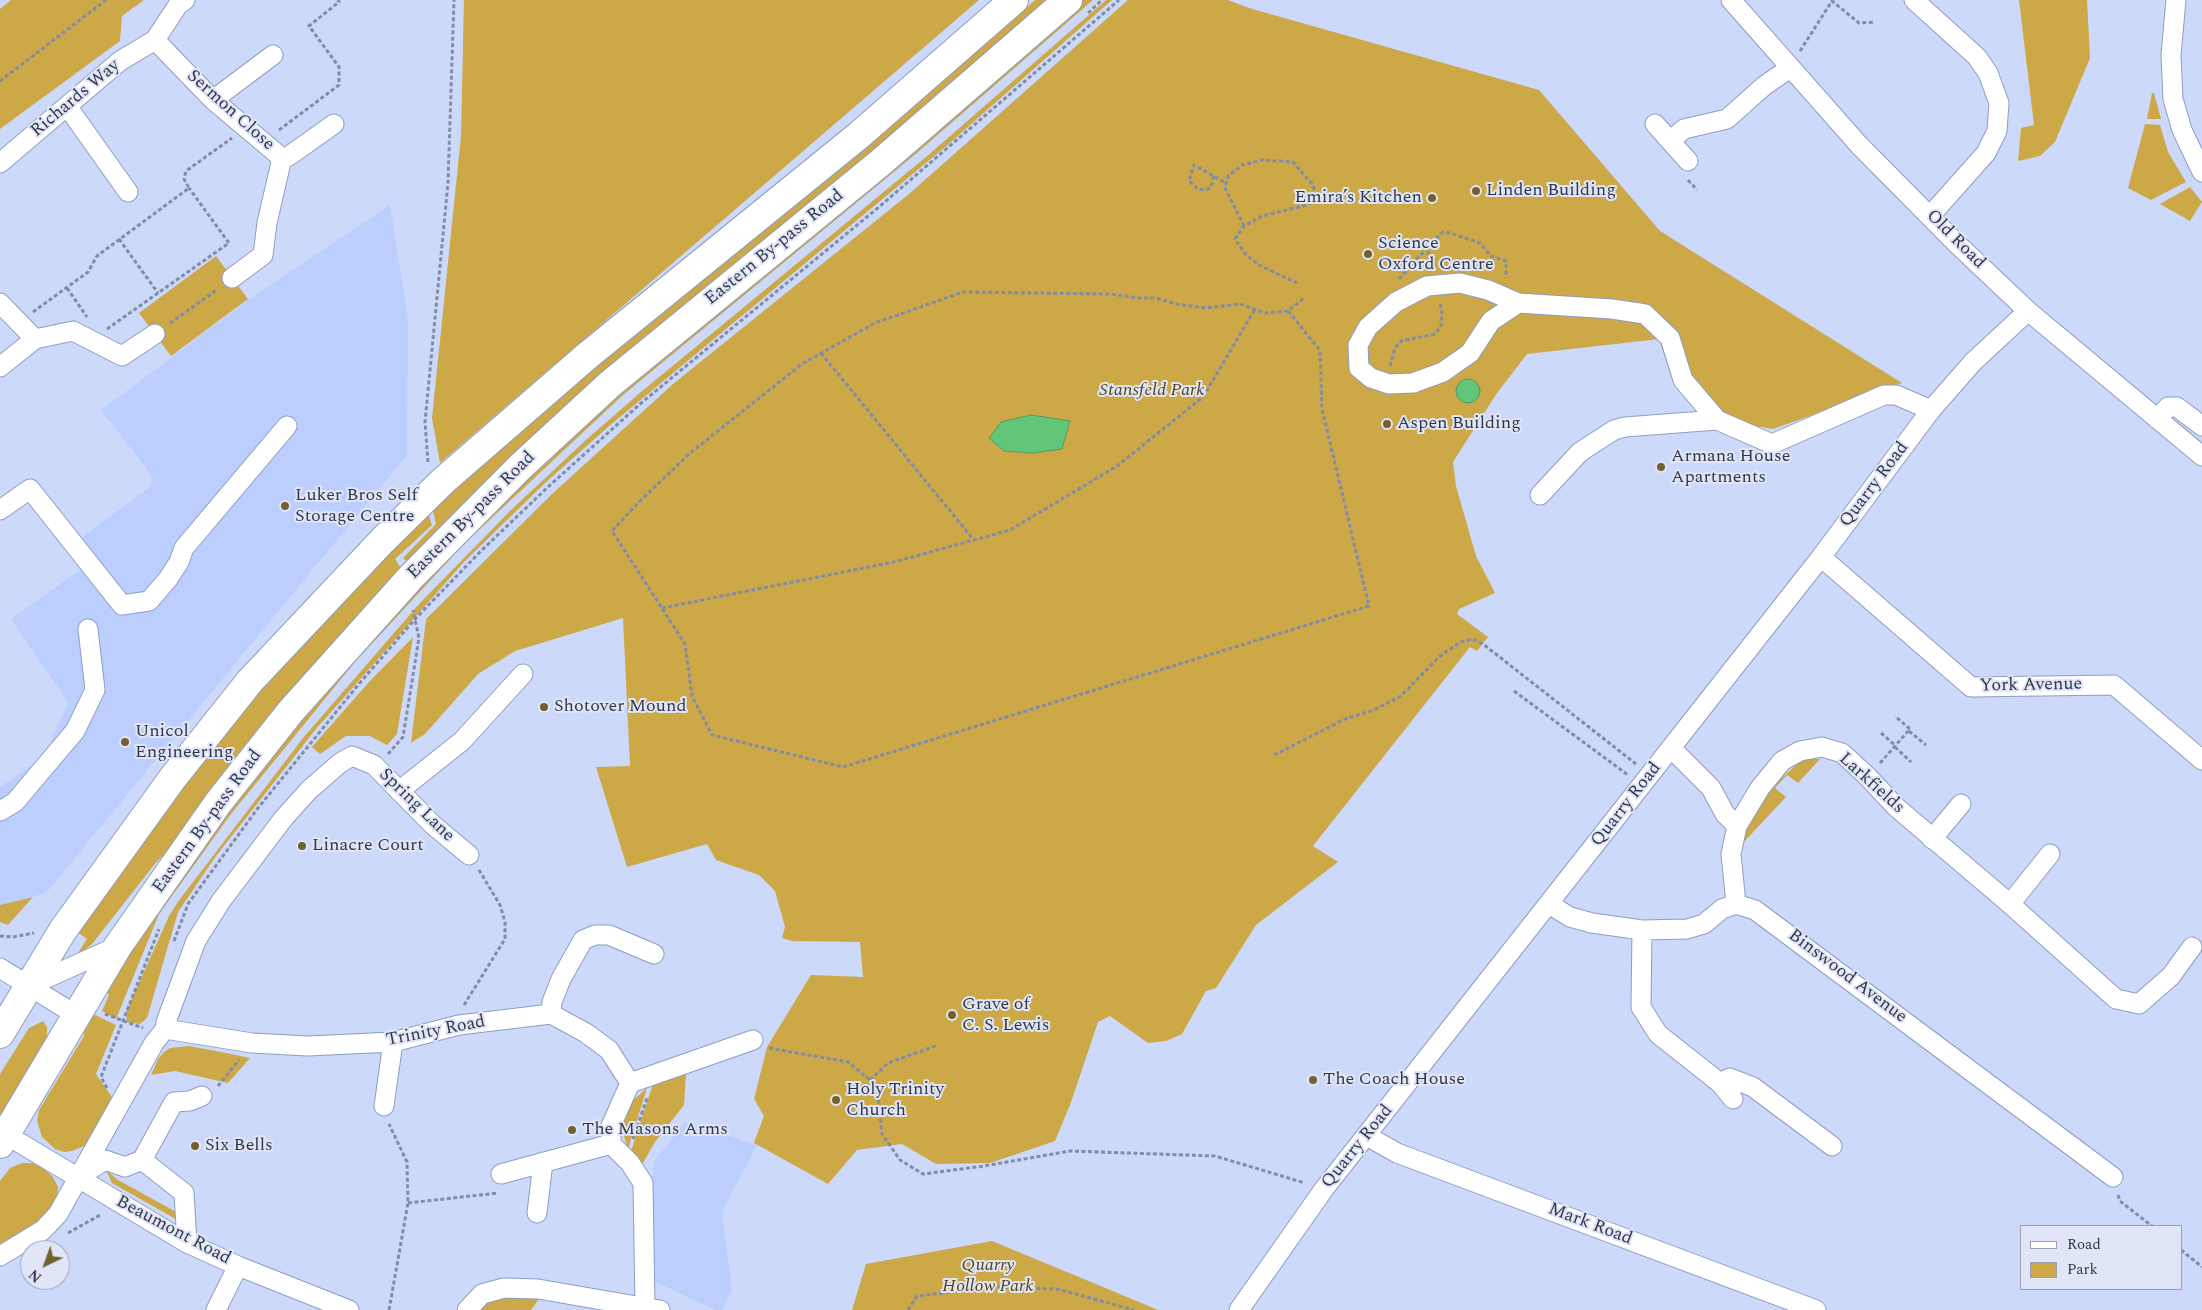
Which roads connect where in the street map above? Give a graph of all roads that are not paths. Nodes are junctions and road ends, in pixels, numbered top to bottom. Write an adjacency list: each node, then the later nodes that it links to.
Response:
1 (185, 0): 7 (street)
2 (1014, 0): 56 (highway, Eastern By-pass Road)
3 (1068, 0): 52 (highway, Eastern By-pass Road)
4 (1731, 0): 9 (street, Old Road)
5 (1914, 0): 20 (street)
6 (2176, 0): 18 (street)
7 (155, 40): 10 (street, Sermon Close); 11 (street, Richards Way)
8 (273, 55): 10 (street)
9 (1788, 66): 14 (street); 20 (street, Old Road)
10 (213, 100): 15 (street, Sermon Close)
11 (67, 106): 17 (street, Richards Way); 19 (street)
12 (334, 124): 15 (street, Sermon Close)
13 (1656, 124): 14 (street)
14 (1670, 141): 16 (street)
15 (282, 158): 21 (street)
16 (1688, 161)
17 (0, 163)
18 (2202, 172)
19 (128, 192)
20 (1930, 216): 24 (street, Old Road)
21 (232, 278)
22 (1510, 300): 22 (street); 30 (street)
23 (0, 303): 26 (street)
24 (2028, 311): 28 (street, Quarry Road); 29 (street, Old Road)
25 (155, 334): 26 (street)
26 (35, 339): 27 (street)
27 (0, 367)
28 (1931, 410): 30 (street); 36 (street, Quarry Road)
29 (2157, 419): 32 (street); 33 (street, Old Road)
30 (1718, 420): 34 (street)
31 (287, 426): 35 (street)
32 (2202, 426)
33 (2202, 456)
34 (1540, 495)
35 (0, 510)
36 (1821, 557): 39 (street, Quarry Road); 40 (street, York Avenue)
37 (88, 629): 43 (street)
38 (523, 674): 41 (street)
39 (1671, 748): 44 (street); 48 (street, Quarry Road)
40 (2202, 760)
41 (400, 792): 47 (street, Spring Lane); 59 (street, Spring Lane)
42 (1961, 804): 45 (street)
43 (0, 811)
44 (1737, 826): 45 (street, Larkfields); 49 (street, Larkfields)
45 (1932, 840): 50 (street, Larkfields)
46 (2050, 854): 50 (street)
47 (469, 855)
48 (1549, 904): 51 (street); 68 (street, Quarry Road)
49 (1736, 904): 51 (street); 76 (street, Binswood Avenue)
50 (2010, 904): 53 (street, Larkfields)
51 (1642, 930): 64 (street)
52 (118, 946): 56 (street); 58 (highway, Eastern By-pass Road)
53 (2192, 947)
54 (654, 954): 57 (street)
55 (0, 968): 56 (street)
56 (28, 987): 58 (street); 60 (highway, Eastern By-pass Road)
57 (550, 1014): 62 (street, Trinity Road); 63 (street)
58 (76, 1015): 69 (highway, Eastern By-pass Road)
59 (165, 1030): 62 (street, Trinity Road); 75 (street)
60 (0, 1034)
61 (753, 1040): 63 (street)
62 (393, 1042): 67 (street)
63 (630, 1083): 70 (street)
64 (1720, 1083): 66 (street); 71 (street)
65 (202, 1096): 72 (street)
66 (1733, 1098)
67 (384, 1106)
68 (1367, 1136): 82 (street, Quarry Road); 86 (street, Mark Road)
69 (3, 1139): 75 (street, Beaumont Road)
70 (611, 1144): 73 (street); 81 (street)
71 (1832, 1146)
72 (142, 1160): 75 (street); 78 (street)
73 (543, 1162): 74 (street); 77 (street)
74 (501, 1174)
75 (79, 1177): 78 (street, Beaumont Road); 79 (street)
76 (2113, 1177)
77 (537, 1213)
78 (187, 1243): 80 (street, Beaumont Road)
79 (0, 1256)
80 (238, 1266): 83 (street); 84 (street, Beaumont Road)
81 (652, 1308): 85 (street)
82 (1241, 1309)
83 (216, 1310)
84 (349, 1310)
85 (467, 1310)
86 (1816, 1310)

